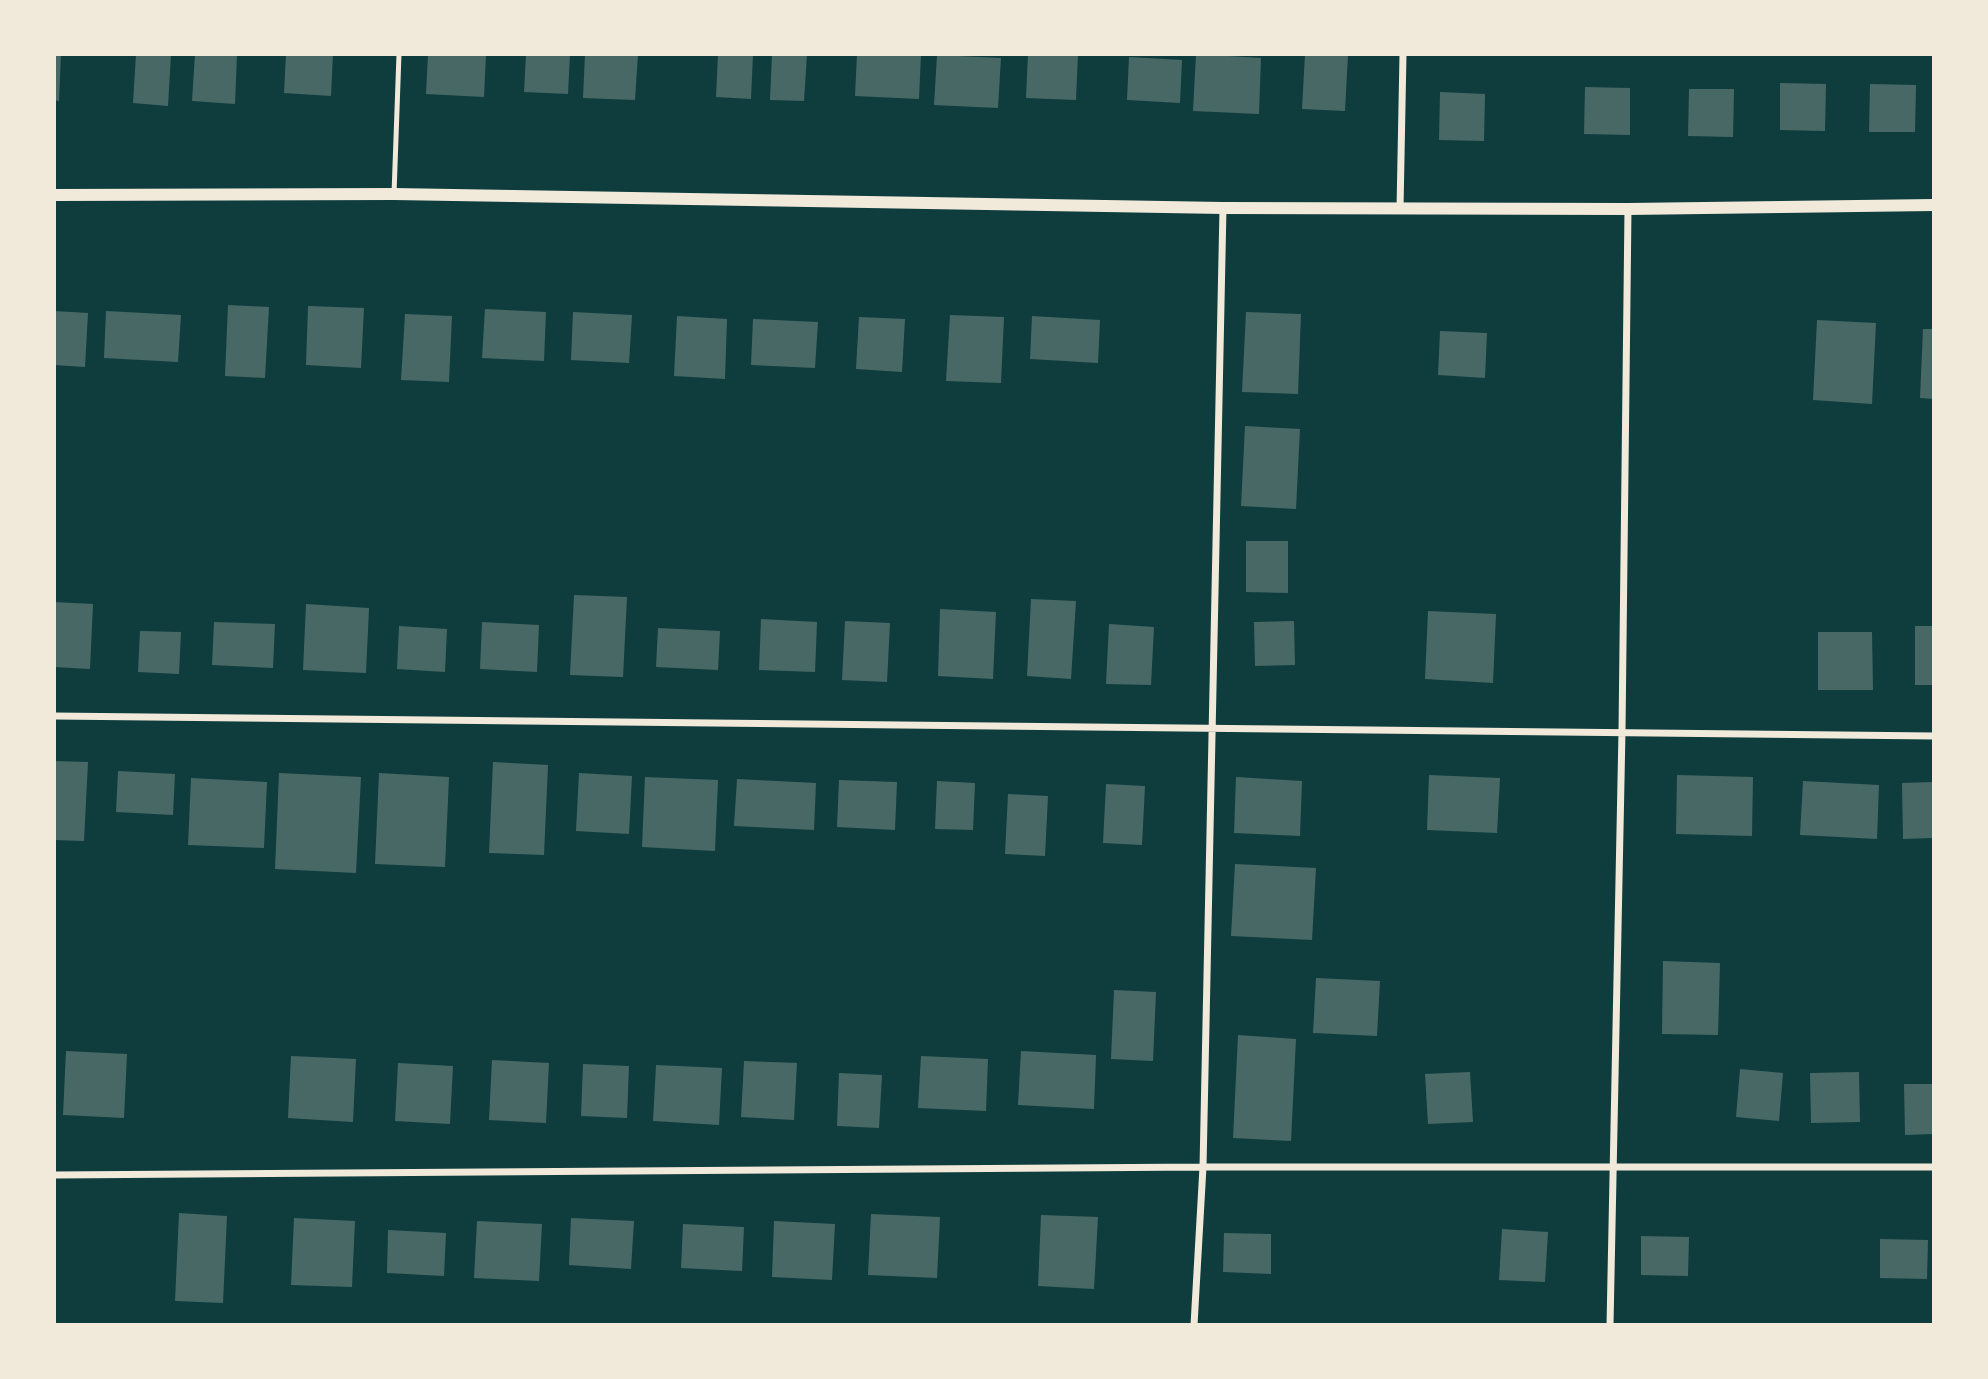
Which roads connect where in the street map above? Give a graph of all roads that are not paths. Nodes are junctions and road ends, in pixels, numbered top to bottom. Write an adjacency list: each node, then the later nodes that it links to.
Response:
1 (399, 54): 3 (lane)
2 (1403, 54): 7 (street)
3 (394, 194): 4 (street); 6 (street)
4 (54, 195)
5 (1934, 205): 8 (street)
6 (1223, 208): 7 (street); 10 (street)
7 (1400, 209): 8 (street)
8 (1628, 209): 11 (street)
9 (54, 716): 10 (street)
10 (1212, 729): 11 (street); 13 (street)
11 (1622, 731): 12 (street); 15 (street)
12 (1934, 736)
13 (1203, 1167): 15 (street); 16 (street); 17 (street)
14 (1934, 1167): 15 (street)
15 (1614, 1169): 18 (street)
16 (54, 1175)
17 (1194, 1325)
18 (1610, 1325)

